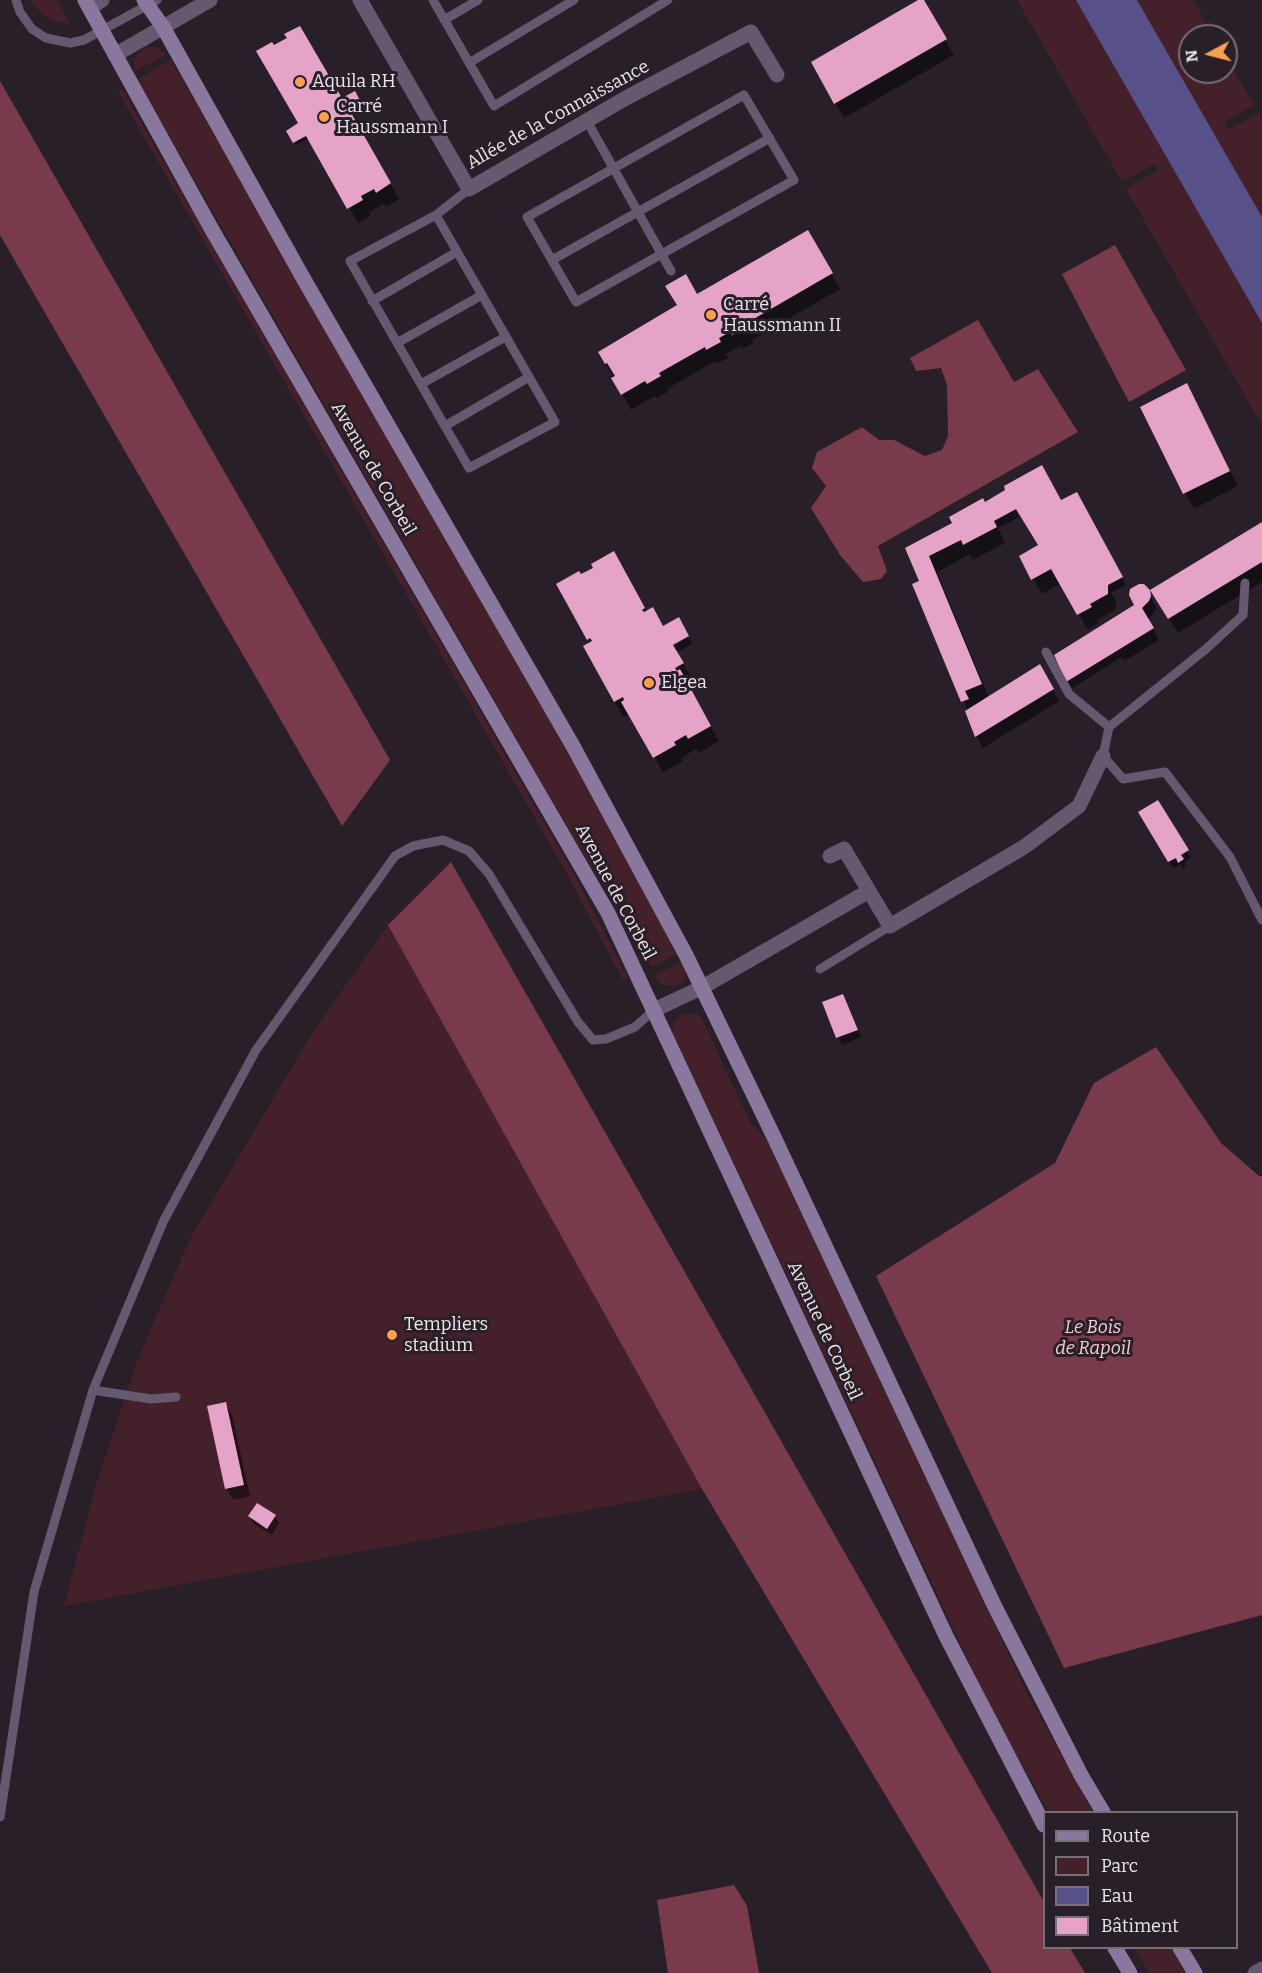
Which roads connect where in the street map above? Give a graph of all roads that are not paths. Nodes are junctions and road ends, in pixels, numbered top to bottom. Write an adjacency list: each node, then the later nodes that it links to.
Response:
1 (16, 0): 12 (lane)
2 (210, 0): 11 (street)
3 (360, 0): 19 (street, Allée de la Connaissance)
4 (433, 0): 10 (lane)
5 (478, 0): 10 (lane)
6 (574, 0): 14 (lane)
7 (668, 0): 14 (lane)
8 (150, 2): 11 (main road, Avenue de Corbeil); 12 (lane)
9 (92, 3): 12 (main road, Avenue de Corbeil)
10 (444, 20): 14 (lane)
11 (163, 27): 13 (street); 42 (main road, Avenue de Corbeil)
12 (102, 30): 13 (main road, Avenue de Corbeil)
13 (115, 55): 43 (main road, Avenue de Corbeil)
14 (469, 63)
15 (777, 75): 16 (street, Allée de la Connaissance)
16 (587, 121): 18 (lane); 19 (street, Allée de la Connaissance)
17 (770, 138): 18 (lane); 20 (lane); 23 (lane)
18 (614, 167): 20 (lane); 24 (lane)
19 (469, 189): 21 (lane)
20 (638, 211): 23 (lane); 24 (lane)
21 (436, 214): 22 (lane); 27 (lane)
22 (457, 252): 26 (lane); 27 (lane)
23 (662, 255): 24 (lane); 25 (lane)
24 (552, 260)
25 (671, 271)
26 (482, 295): 28 (lane); 29 (lane)
27 (372, 302): 29 (lane)
28 (506, 337): 30 (lane); 31 (lane)
29 (397, 344): 31 (lane)
30 (529, 377): 32 (lane); 32 (lane)
31 (421, 384): 32 (lane)
32 (445, 426)
33 (1245, 583): 35 (lane)
34 (1046, 652): 35 (lane)
35 (1109, 727): 36 (lane)
36 (1103, 756): 39 (lane); 40 (street)
37 (830, 856): 38 (street)
38 (869, 891): 40 (street); 42 (street)
39 (1262, 920)
40 (890, 926): 41 (lane)
41 (820, 969)
42 (701, 988): 43 (street); 46 (main road, Avenue de Corbeil)
43 (654, 1010): 44 (lane); 48 (main road, Avenue de Corbeil)
44 (93, 1390): 45 (lane); 47 (lane)
45 (176, 1398)
46 (1102, 1811)
47 (0, 1817)
48 (1043, 1824)
49 (1116, 1949): 52 (main road)
50 (1181, 1949): 53 (main road)
51 (1262, 1969): 54 (street)
52 (1130, 1973)
53 (1195, 1973)
54 (1255, 1973)

